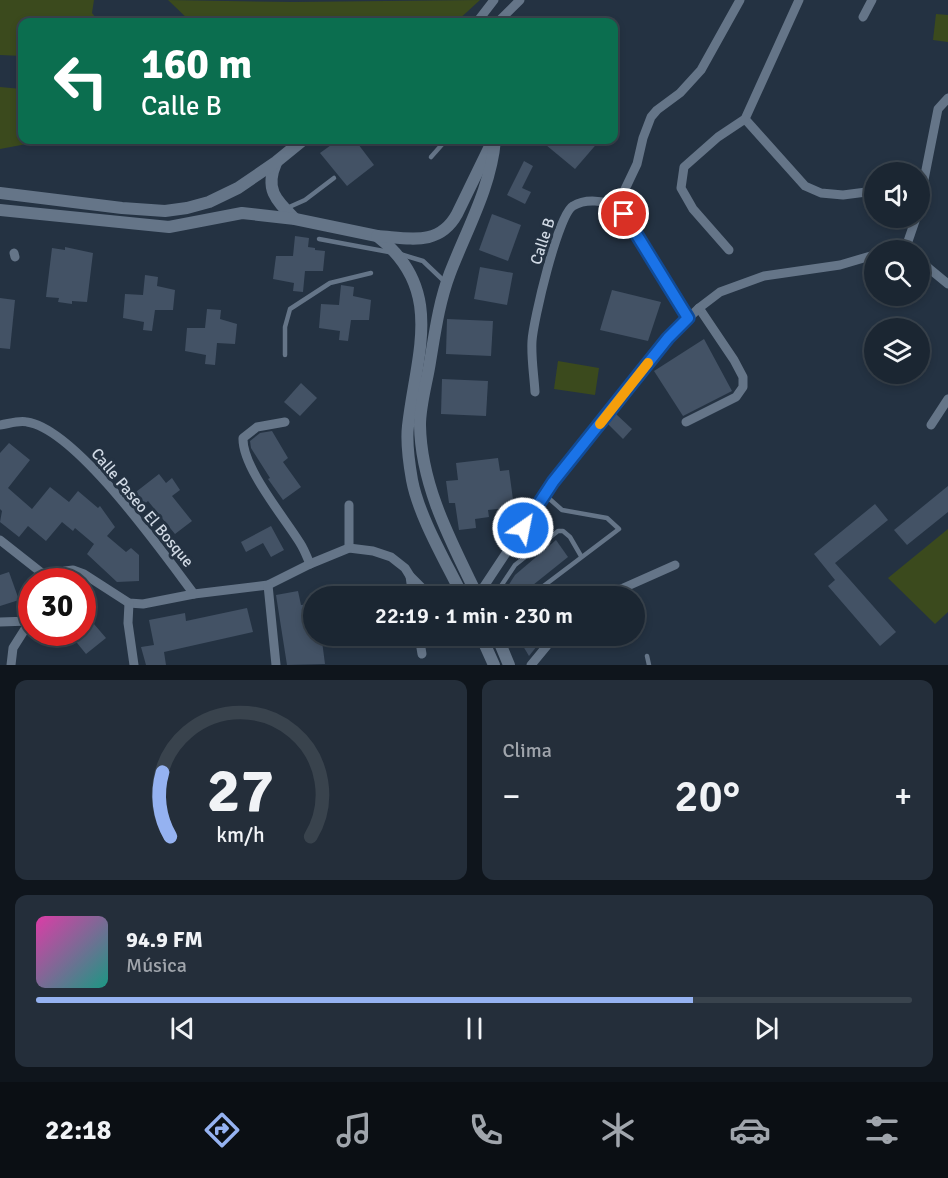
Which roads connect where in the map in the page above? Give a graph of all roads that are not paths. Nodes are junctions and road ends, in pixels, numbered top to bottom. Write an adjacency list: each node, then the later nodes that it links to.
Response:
1 (494, 0): 7 (street)
2 (520, 0): 8 (street)
3 (740, 0): 21 (street)
4 (799, 0): 10 (street)
5 (873, 0): 6 (street)
6 (863, 17)
7 (480, 18)
8 (502, 18)
9 (948, 98): 17 (street)
10 (745, 119): 19 (street); 27 (street)
11 (298, 144): 16 (main road)
12 (442, 144): 15 (lane)
13 (492, 144): 25 (main road)
14 (493, 144): 31 (main road)
15 (431, 157)
16 (276, 162): 20 (main road); 22 (main road)
17 (927, 162)
18 (334, 178): 22 (lane)
19 (864, 192)
20 (0, 193)
21 (617, 206): 34 (street); 36 (street, Calle B)
22 (284, 209): 24 (main road)
23 (0, 210): 24 (main road)
24 (295, 219): 25 (main road)
25 (377, 236): 55 (main road)
26 (320, 238): 31 (lane)
27 (729, 250)
28 (864, 258): 33 (street)
29 (930, 269): 32 (street)
30 (370, 273): 35 (lane)
31 (447, 284): 56 (main road)
32 (948, 284)
33 (699, 309): 34 (street); 39 (street)
34 (688, 318): 42 (street)
35 (285, 355)
36 (535, 392)
37 (948, 399): 41 (street)
38 (285, 422): 47 (street)
39 (686, 422)
40 (0, 425): 61 (street, Calle Paseo El Bosque)
41 (932, 425)
42 (544, 494): 46 (lane); 57 (street)
43 (349, 505): 45 (street)
44 (0, 540): 49 (street)
45 (349, 548): 47 (street); 50 (street)
46 (581, 556): 58 (lane); 59 (lane)
47 (310, 564): 52 (street)
48 (675, 566): 60 (street)
49 (35, 568)
50 (410, 576): 53 (street); 54 (street)
51 (96, 582): 62 (street)
52 (268, 585): 61 (street); 74 (street)
53 (411, 586)
54 (420, 586)
55 (458, 586)
56 (473, 586)
57 (485, 586)
58 (501, 586)
59 (543, 586)
60 (629, 586)
61 (194, 594): 62 (street)
62 (129, 603): 73 (street)
63 (18, 620): 64 (street)
64 (0, 622)
65 (18, 640): 72 (street)
66 (421, 646): 70 (street)
67 (485, 646): 75 (main road)
68 (500, 646): 76 (main road)
69 (547, 646): 77 (street)
70 (422, 654)
71 (647, 656): 78 (lane)
72 (11, 665)
73 (134, 665)
74 (276, 665)
75 (494, 665)
76 (509, 665)
77 (531, 665)
78 (649, 665)

